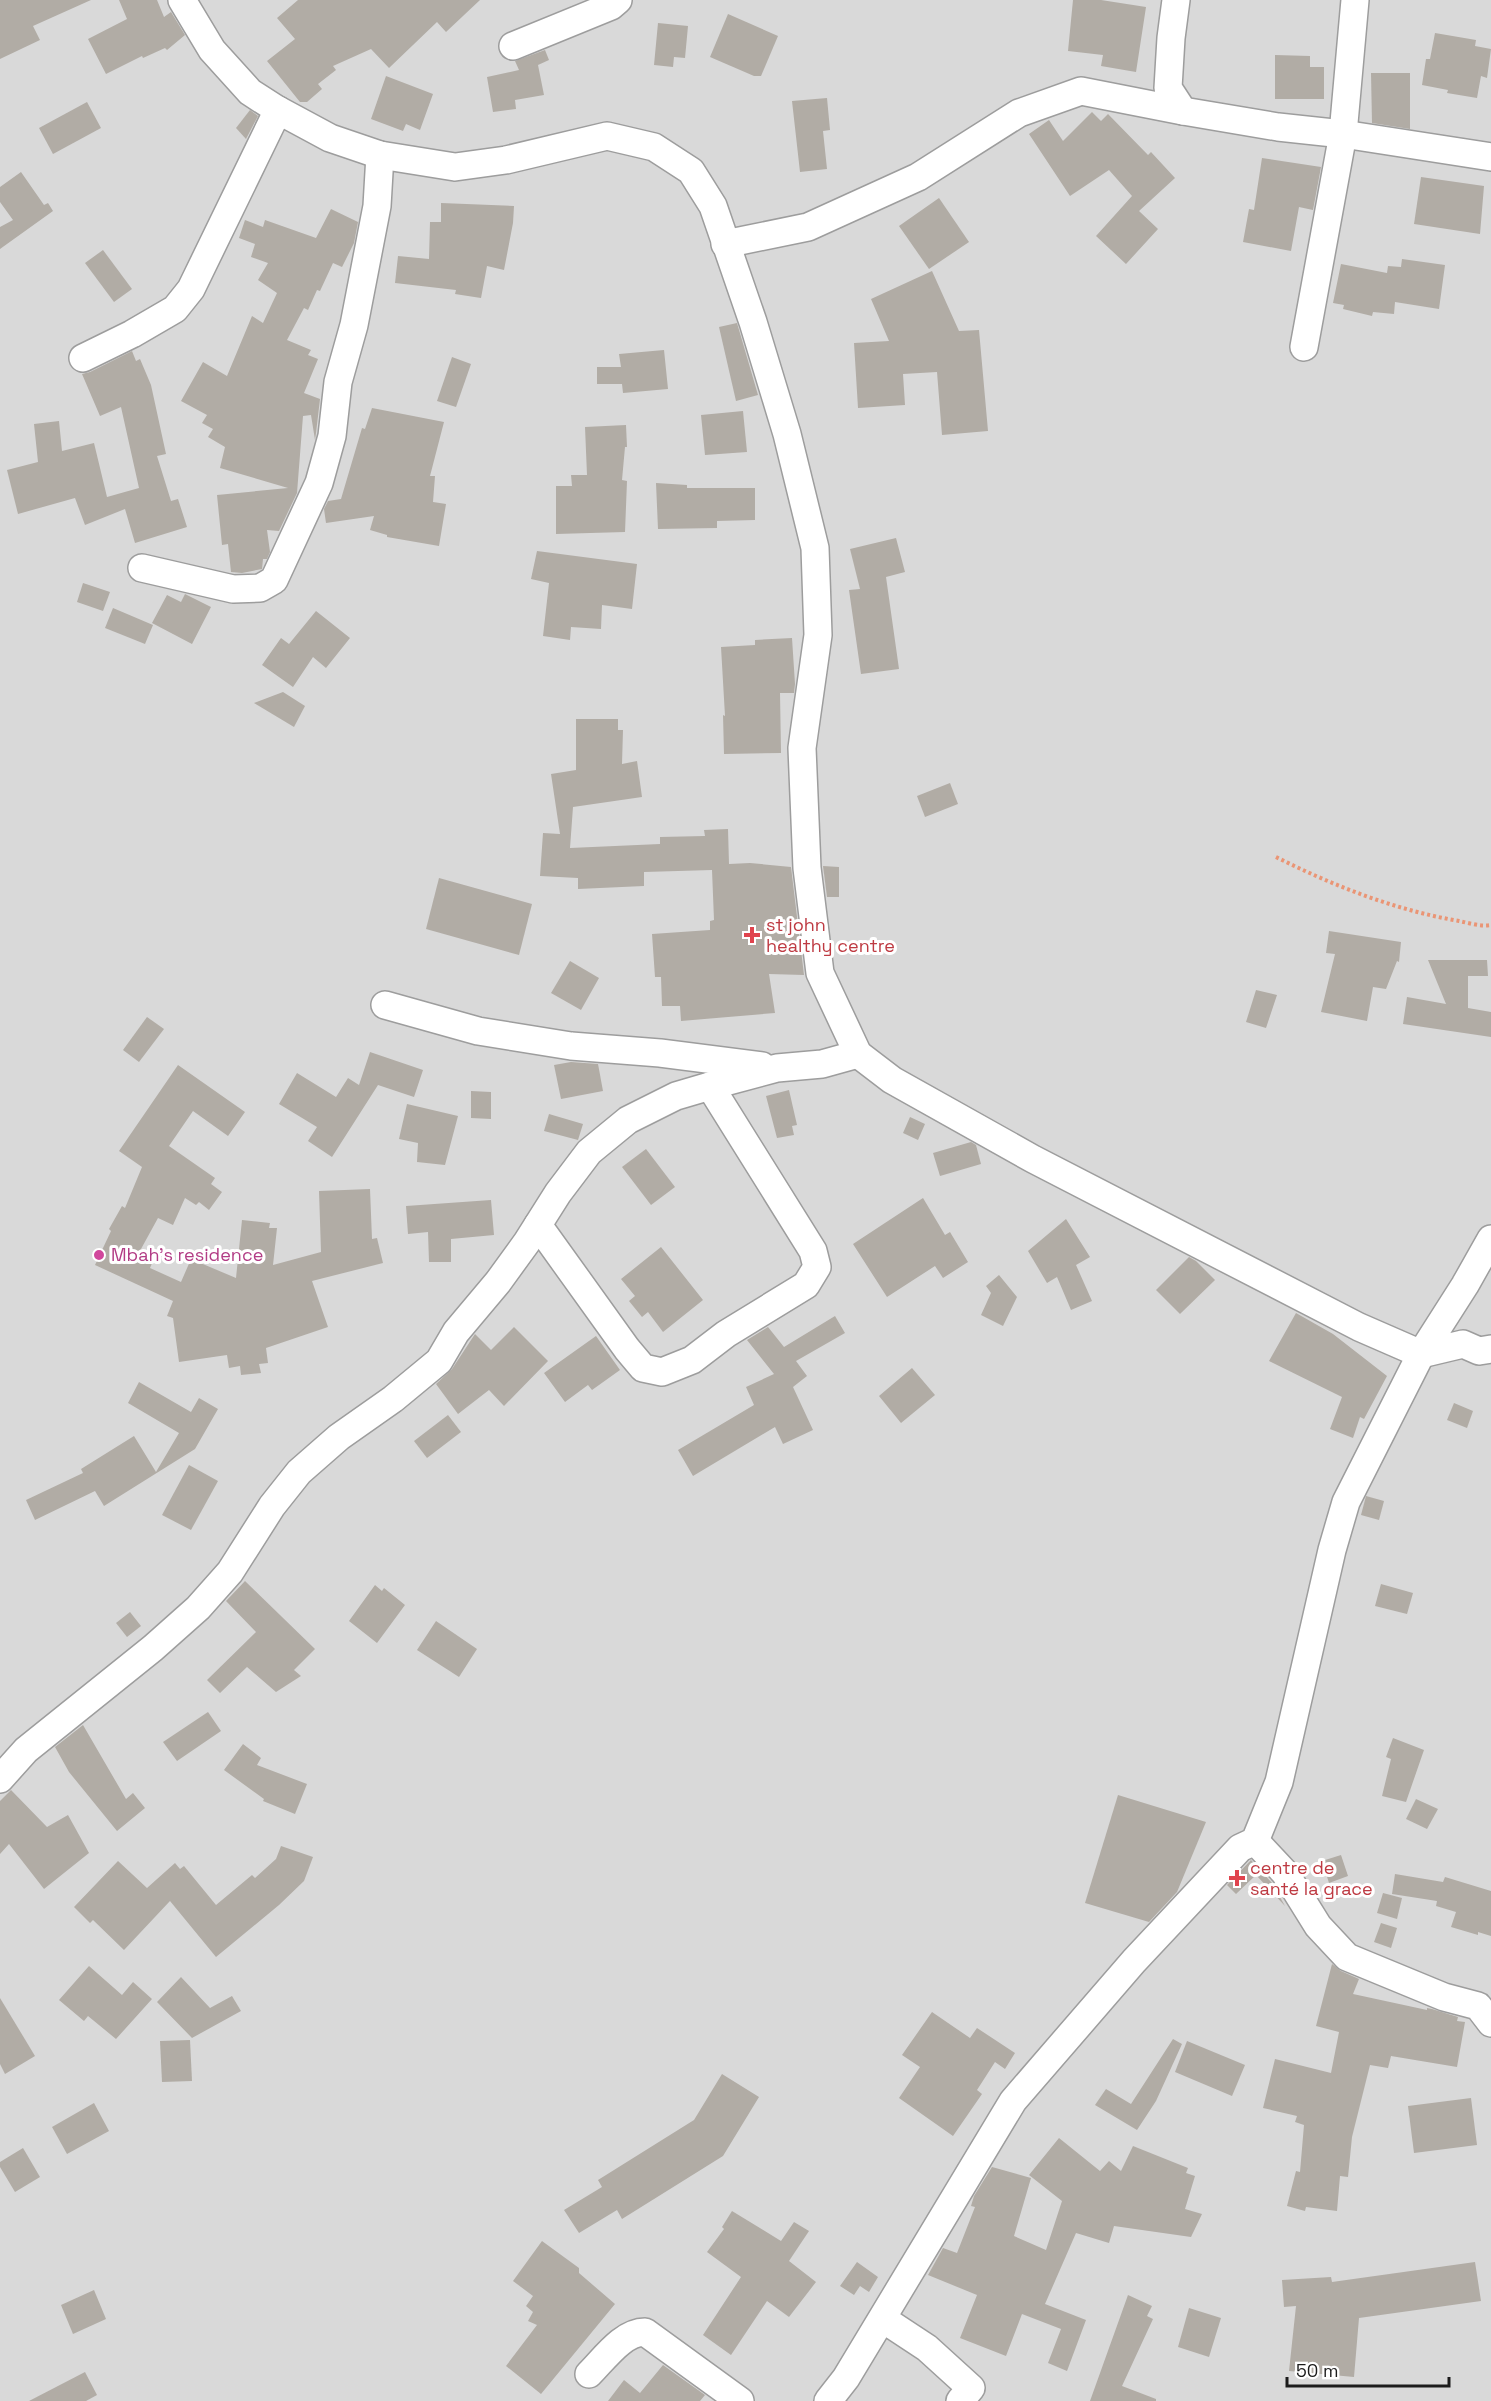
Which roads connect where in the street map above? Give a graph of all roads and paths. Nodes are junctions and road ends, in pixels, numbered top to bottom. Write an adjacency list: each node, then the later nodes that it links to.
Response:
1 (182, 0): 6 (street)
2 (618, 0): 5 (street)
3 (1176, 0): 7 (street)
4 (1355, 0): 8 (street)
5 (513, 46)
6 (278, 110): 9 (street); 13 (street)
7 (1183, 111): 8 (street); 11 (street)
8 (1343, 134): 10 (street); 12 (street)
9 (380, 155): 11 (street); 14 (street)
10 (1491, 157)
11 (725, 244): 18 (street)
12 (1304, 347)
13 (83, 358)
14 (142, 568)
15 (1276, 857): 16 (path)
16 (1491, 925)
17 (386, 1005): 19 (street)
18 (858, 1054): 19 (street); 24 (street)
19 (777, 1068): 20 (street)
20 (710, 1086): 21 (street); 21 (street)
21 (538, 1225): 25 (street)
22 (1491, 1239): 24 (street)
23 (1491, 1349): 24 (street)
24 (1421, 1354): 26 (street)
25 (0, 1779)
26 (1255, 1841): 27 (street); 28 (street)
27 (1491, 2024)
28 (883, 2319): 31 (street); 32 (street)
29 (589, 2374): 30 (street)
30 (740, 2401)
31 (828, 2401)
32 (960, 2401)

